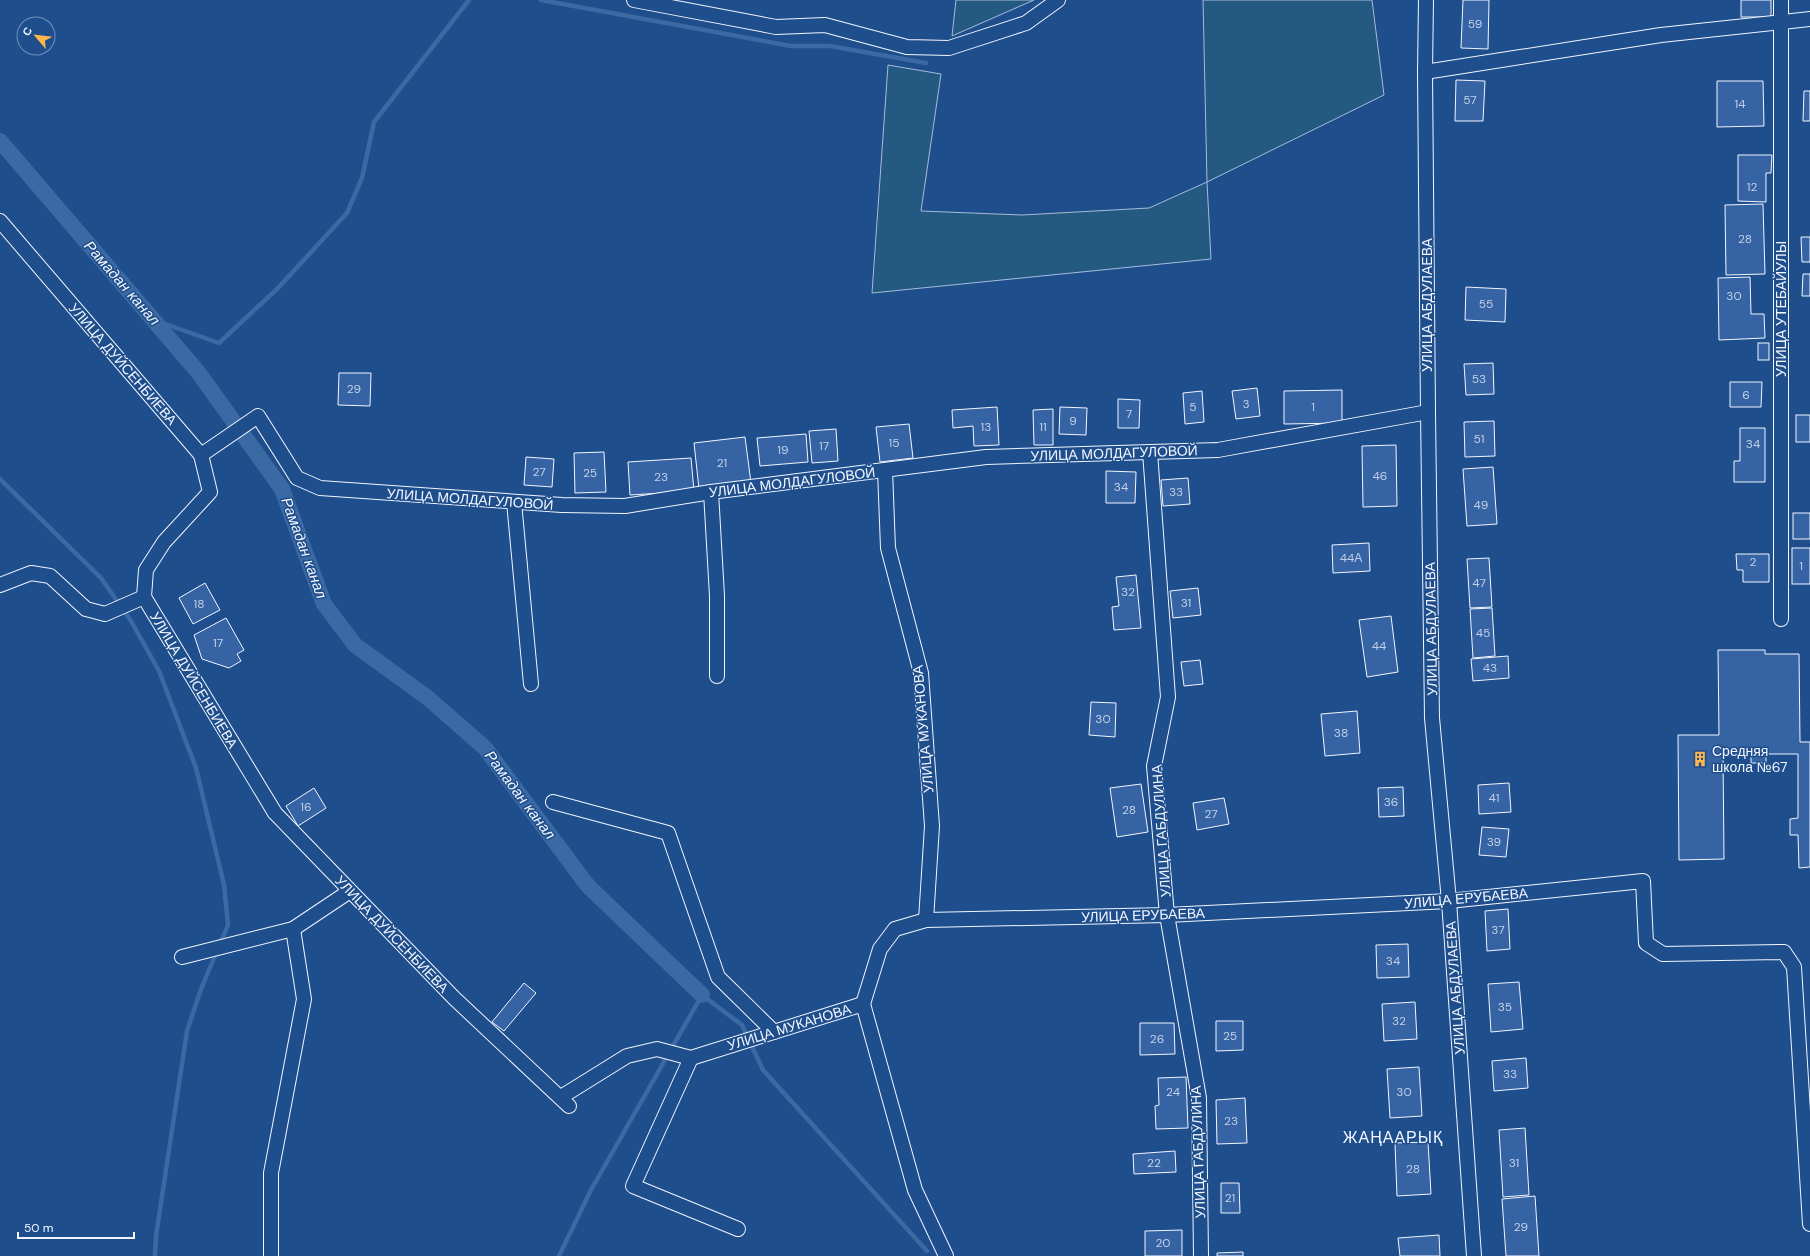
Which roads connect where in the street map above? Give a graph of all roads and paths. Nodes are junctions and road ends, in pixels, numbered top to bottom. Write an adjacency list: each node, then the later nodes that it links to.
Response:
1 (634, 0): 2 (street)
2 (1058, 0)
3 (1426, 0): 7 (street, УЛИЦА АБДУЛАЕВА)
4 (1781, 0): 6 (street, УЛИЦА УТЕБАЙУЛЫ)
5 (1810, 19): 6 (street)
6 (1782, 22): 7 (street); 17 (street, УЛИЦА УТЕБАЙУЛЫ)
7 (1425, 72): 9 (street, УЛИЦА АБДУЛАЕВА)
8 (0, 221): 11 (street, УЛИЦА ДУЙСЕНБИЕВА)
9 (1428, 412): 10 (street, УЛИЦА МОЛДАГУЛОВОЙ); 22 (street, УЛИЦА АБДУЛАЕВА)
10 (1150, 452): 12 (street, УЛИЦА МОЛДАГУЛОВОЙ); 23 (street, УЛИЦА ГАБДУЛИНА)
11 (201, 455): 14 (street, УЛИЦА МОЛДАГУЛОВОЙ); 16 (street, УЛИЦА ДУЙСЕНБИЕВА)
12 (886, 470): 13 (street, УЛИЦА МОЛДАГУЛОВОЙ); 24 (street, УЛИЦА МУКАНОВА)
13 (711, 492): 14 (street, УЛИЦА МОЛДАГУЛОВОЙ); 18 (street)
14 (514, 502): 19 (street)
15 (0, 585): 16 (street)
16 (144, 597): 21 (street, УЛИЦА ДУЙСЕНБИЕВА)
17 (1781, 618)
18 (717, 676)
19 (531, 684)
20 (553, 802): 28 (street)
21 (350, 891): 25 (street); 30 (street, УЛИЦА ДУЙСЕНБИЕВА)
22 (1448, 901): 23 (street, УЛИЦА ЕРУБАЕВА); 29 (street, УЛИЦА ЕРУБАЕВА); 36 (street, УЛИЦА АБДУЛАЕВА)
23 (1167, 915): 24 (street, УЛИЦА ЕРУБАЕВА); 35 (street, УЛИЦА ГАБДУЛИНА)
24 (926, 920): 27 (street, УЛИЦА ЕРУБАЕВА)
25 (293, 929): 26 (street); 33 (street)
26 (182, 957)
27 (863, 1004): 28 (street, УЛИЦА МУКАНОВА); 34 (street, УЛИЦА МУКАНОВА)
28 (774, 1032): 30 (street, УЛИЦА МУКАНОВА)
29 (1804, 1034): 31 (street, УЛИЦА ЕРУБАЕВА)
30 (691, 1058): 32 (street)
31 (1810, 1224)
32 (738, 1229)
33 (271, 1256)
34 (946, 1256)
35 (1201, 1256)
36 (1474, 1256)

